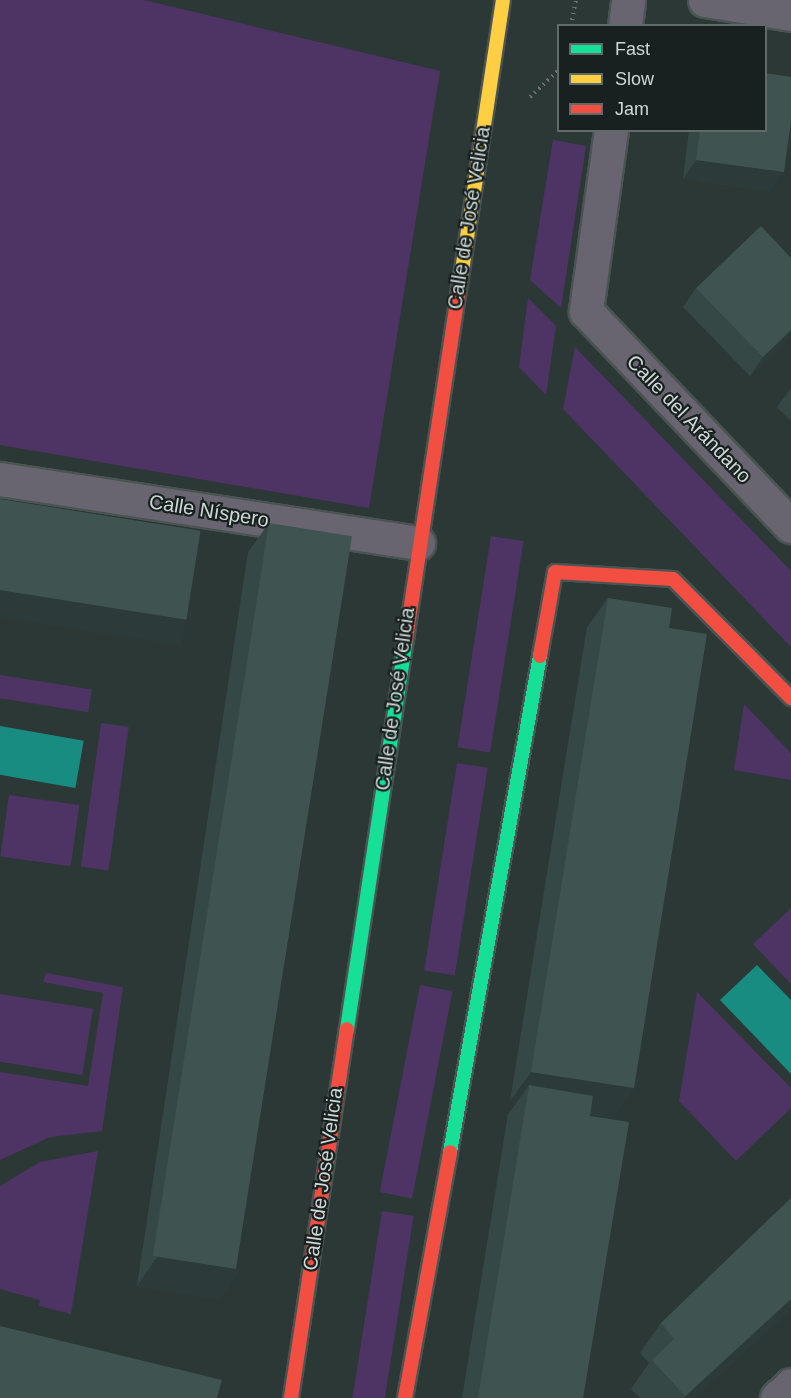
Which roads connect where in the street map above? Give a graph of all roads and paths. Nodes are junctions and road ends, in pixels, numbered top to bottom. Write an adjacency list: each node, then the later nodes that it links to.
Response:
1 (503, 0): 11 (street, Calle de José Velicia)
2 (576, 0): 6 (path)
3 (628, 0): 7 (street)
4 (705, 0): 5 (street)
5 (791, 14)
6 (571, 24)
7 (625, 24)
8 (611, 132): 10 (street, Calle del Arándano)
9 (0, 479): 11 (street, Calle Níspero)
10 (791, 526)
11 (418, 543): 14 (street, Calle de José Velicia)
12 (791, 698): 15 (street)
13 (791, 1385): 16 (street)
14 (291, 1398)
15 (405, 1398)
16 (777, 1398)

